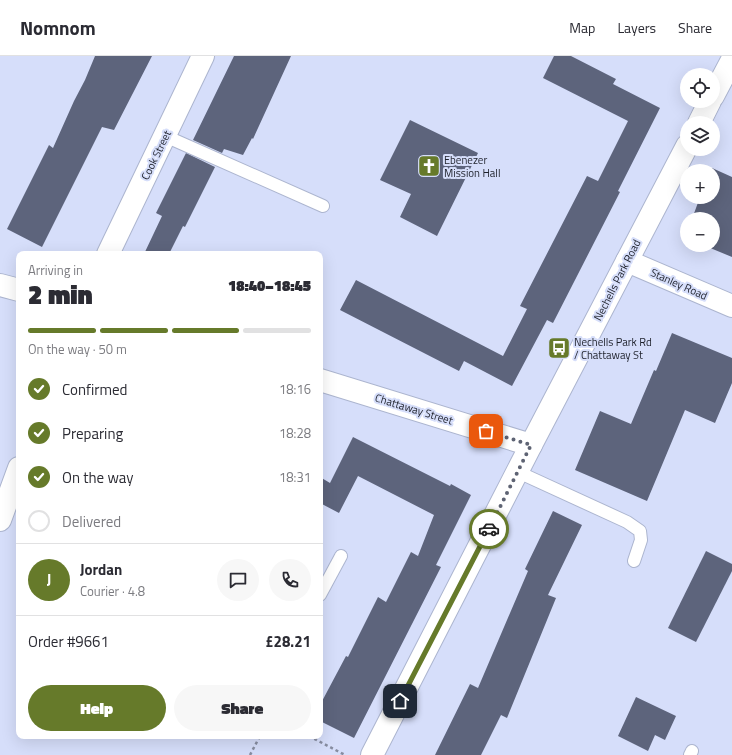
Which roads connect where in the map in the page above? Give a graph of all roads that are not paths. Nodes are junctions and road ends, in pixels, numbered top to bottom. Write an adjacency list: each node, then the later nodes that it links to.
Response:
1 (203, 56): 4 (street, Cook Street)
2 (732, 60): 3 (street)
3 (720, 83)
4 (165, 136): 6 (lane); 7 (street, Cook Street)
5 (682, 156): 8 (street, Nechells Park Road)
6 (323, 206)
7 (109, 251)
8 (627, 261): 11 (street, Stanley Road); 13 (street, Nechells Park Road)
9 (0, 285): 10 (street)
10 (16, 289)
11 (732, 306)
12 (323, 381): 13 (street, Chattaway Street)
13 (531, 445): 14 (street, Nechells Park Road)
14 (518, 472): 18 (lane); 20 (street, Nechells Park Road)
15 (16, 480): 16 (street)
16 (0, 520)
17 (341, 556): 19 (lane)
18 (634, 561)
19 (323, 589)
20 (372, 755)

